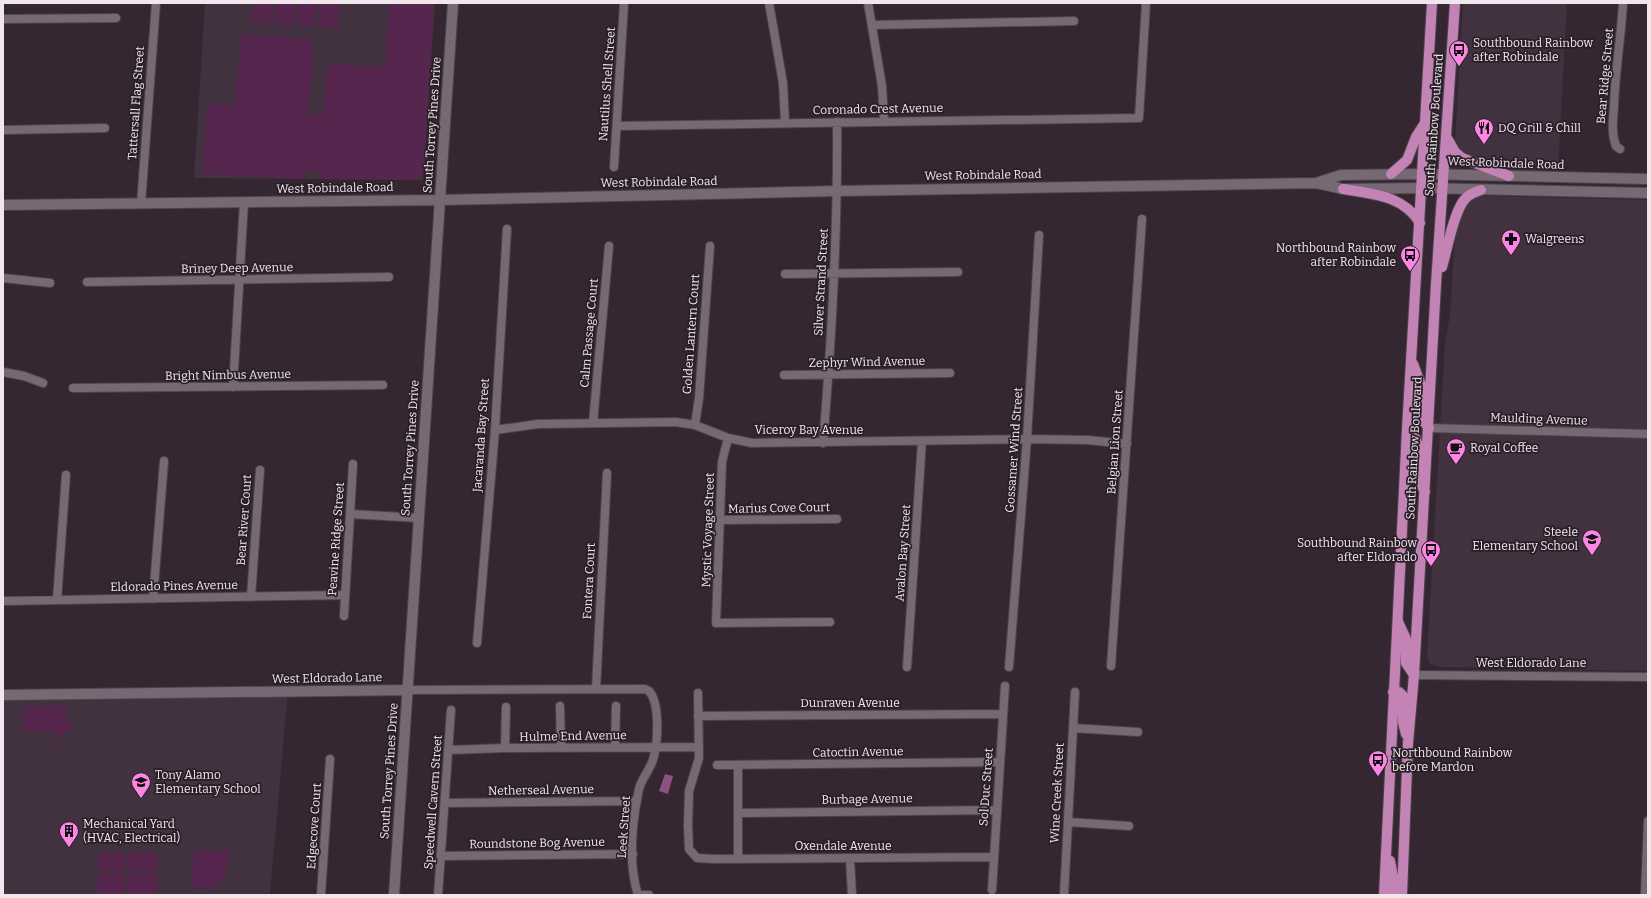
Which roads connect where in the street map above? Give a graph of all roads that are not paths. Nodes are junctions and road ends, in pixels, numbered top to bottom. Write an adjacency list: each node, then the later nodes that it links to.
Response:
1 (156, 3): 41 (street, Tattersall Flag Street)
2 (453, 3): 38 (main road, South Torrey Pines Drive)
3 (624, 3): 18 (street, Nautilus Shell Street)
4 (769, 3): 15 (street)
5 (868, 3): 13 (street)
6 (1146, 3): 14 (street, Coronado Crest Avenue)
7 (1432, 3): 17 (main road, South Rainbow Boulevard)
8 (1455, 3): 21 (main road, South Rainbow Boulevard)
9 (1623, 3): 22 (street, Bear Ridge Street)
10 (116, 18): 11 (street)
11 (3, 19)
12 (1074, 21): 13 (street)
13 (872, 25): 14 (street)
14 (884, 121): 16 (street, Coronado Crest Avenue)
15 (785, 122): 16 (street, Coronado Crest Avenue); 18 (street, Coronado Crest Avenue)
16 (837, 122): 35 (street, Silver Strand Street)
17 (1426, 122): 24 (main road); 25 (main road, South Rainbow Boulevard)
18 (617, 126): 23 (street, Nautilus Shell Street)
19 (105, 128): 20 (street)
20 (3, 130)
21 (1447, 138): 26 (main road, South Rainbow Boulevard); 27 (main road)
22 (1620, 149)
23 (614, 167)
24 (1391, 174): 25 (main road, West Robindale Road); 30 (main road, West Robindale Road)
25 (1423, 174): 26 (main road, West Robindale Road); 31 (main road, South Rainbow Boulevard)
26 (1444, 174): 27 (main road, West Robindale Road); 33 (main road, South Rainbow Boulevard)
27 (1509, 176): 28 (main road, West Robindale Road)
28 (1621, 178): 29 (main road, West Robindale Road); 36 (main road)
29 (1648, 179)
30 (1316, 183): 32 (main road, West Robindale Road); 35 (main road, West Robindale Road)
31 (1422, 188): 32 (main road, West Robindale Road); 33 (main road, West Robindale Road); 43 (main road, South Rainbow Boulevard)
32 (1343, 189): 43 (main road)
33 (1443, 189): 34 (main road, West Robindale Road); 56 (main road, South Rainbow Boulevard)
34 (1481, 190): 36 (main road, West Robindale Road); 56 (main road)
35 (838, 191): 38 (main road, West Robindale Road); 50 (street, Silver Strand Street)
36 (1572, 191): 37 (main road, West Robindale Road)
37 (1648, 193)
38 (439, 200): 39 (main road, West Robindale Road); 84 (main road, South Torrey Pines Drive)
39 (244, 202): 41 (main road, West Robindale Road); 53 (street)
40 (3, 204): 41 (main road, West Robindale Road)
41 (141, 204)
42 (1142, 219): 76 (street, Belgian Lion Street)
43 (1420, 223): 57 (main road, South Rainbow Boulevard)
44 (507, 229): 70 (street, Jacaranda Bay Street)
45 (1039, 236): 73 (street, Gossamer Wind Street)
46 (608, 246): 66 (street, Calm Passage Court)
47 (710, 246): 67 (street, Golden Lantern Court)
48 (958, 272): 50 (street)
49 (785, 274): 50 (street)
50 (834, 274): 61 (street, Silver Strand Street)
51 (389, 277): 53 (street, Briney Deep Avenue)
52 (3, 278): 55 (street)
53 (239, 280): 54 (street, Briney Deep Avenue); 64 (street)
54 (87, 282)
55 (50, 283)
56 (1436, 284): 68 (main road, South Rainbow Boulevard)
57 (1412, 360): 68 (main road); 69 (main road, South Rainbow Boulevard)
58 (3, 372): 62 (street)
59 (950, 373): 61 (street, Zephyr Wind Avenue)
60 (784, 375): 61 (street, Zephyr Wind Avenue)
61 (828, 375): 75 (street, Silver Strand Street)
62 (43, 383)
63 (383, 385): 64 (street, Bright Nimbus Avenue)
64 (233, 387): 65 (street, Bright Nimbus Avenue)
65 (73, 388)
66 (593, 423): 67 (street, Viceroy Bay Avenue); 70 (street, Viceroy Bay Avenue)
67 (694, 425): 72 (street, Viceroy Bay Avenue)
68 (1429, 428): 71 (street, Maulding Avenue); 82 (main road, South Rainbow Boulevard)
69 (1407, 429): 82 (main road); 93 (main road, South Rainbow Boulevard)
70 (494, 430): 95 (street, Jacaranda Bay Street)
71 (1648, 434)
72 (728, 438): 75 (street, Viceroy Bay Avenue); 86 (street, Mystic Voyage Street)
73 (1027, 439): 74 (street, Viceroy Bay Avenue); 76 (street, Viceroy Bay Avenue); 98 (street, Gossamer Wind Street)
74 (922, 441): 75 (street, Viceroy Bay Avenue); 97 (street, Avalon Bay Street)
75 (822, 443)
76 (1127, 444): 96 (street, Belgian Lion Street)
77 (164, 461): 89 (street)
78 (353, 464): 83 (street, Peavine Ridge Street)
79 (260, 470): 88 (street, Bear River Court)
80 (607, 473): 102 (street, Fontera Court)
81 (66, 475): 90 (street)
82 (1425, 492): 99 (main road, South Rainbow Boulevard)
83 (350, 514): 84 (street); 87 (street, Peavine Ridge Street)
84 (419, 518): 103 (main road, South Torrey Pines Drive)
85 (837, 519): 86 (street, Marius Cove Court)
86 (720, 520): 94 (street, Mystic Voyage Street)
87 (345, 595): 88 (street, Eldorado Pines Avenue); 92 (street, Peavine Ridge Street)
88 (251, 597): 89 (street, Eldorado Pines Avenue)
89 (153, 599): 90 (street, Eldorado Pines Avenue)
90 (57, 600): 91 (street, Eldorado Pines Avenue)
91 (3, 601)
92 (344, 616)
93 (1397, 620): 99 (main road); 105 (main road, South Rainbow Boulevard)
94 (830, 622)
95 (477, 643)
96 (1111, 666)
97 (907, 667)
98 (1009, 667)
99 (1414, 675): 100 (street, West Eldorado Lane); 117 (main road, South Rainbow Boulevard)
100 (1648, 677)
101 (1005, 686): 113 (street, Sol Duc Street)
102 (596, 689): 103 (street, West Eldorado Lane); 106 (street, West Eldorado Lane)
103 (407, 690): 108 (main road, West Eldorado Lane); 143 (main road, South Torrey Pines Drive)
104 (1075, 692): 115 (street, Wine Creek Street)
105 (1393, 692): 117 (main road); 135 (main road, South Rainbow Boulevard)
106 (651, 693): 119 (street, Leek Street)
107 (698, 693): 114 (street)
108 (3, 695)
109 (560, 706): 122 (street)
110 (616, 706): 118 (street)
111 (506, 707): 121 (street)
112 (451, 710): 123 (street, Speedwell Cavern Street)
113 (1003, 714): 114 (street, Dunraven Avenue); 125 (street, Sol Duc Street)
114 (698, 716): 120 (street)
115 (1073, 728): 116 (street); 133 (street, Wine Creek Street)
116 (1138, 732)
117 (1408, 743): 152 (main road, South Rainbow Boulevard)
118 (615, 747): 119 (street, Hulme End Avenue); 122 (street, Hulme End Avenue)
119 (655, 747): 120 (street, Hulme End Avenue); 128 (street, Leek Street)
120 (699, 747): 139 (street, Oxendale Avenue)
121 (505, 748): 122 (street, Hulme End Avenue); 123 (street, Hulme End Avenue)
122 (560, 748)
123 (448, 750): 129 (street, Speedwell Cavern Street)
124 (330, 759): 142 (street, Edgecove Court)
125 (1000, 762): 127 (street, Catoctin Avenue); 130 (street, Sol Duc Street)
126 (717, 765): 127 (street, Catoctin Avenue)
127 (738, 765): 131 (street)
128 (637, 801): 129 (street, Netherseal Avenue); 136 (street, Leek Street)
129 (445, 803): 137 (street, Speedwell Cavern Street)
130 (997, 810): 131 (street, Burbage Avenue); 138 (street, Sol Duc Street)
131 (738, 813): 139 (street)
132 (1648, 821): 153 (street)
133 (1068, 822): 134 (street); 149 (street, Wine Creek Street)
134 (1129, 826)
135 (1387, 843): 150 (main road, South Rainbow Boulevard); 151 (main road)
136 (633, 854): 137 (street, Roundstone Bog Avenue); 145 (street, Leek Street)
137 (441, 856): 144 (street, Speedwell Cavern Street)
138 (994, 857): 140 (street, Oxendale Avenue); 141 (street, Sol Duc Street)
139 (738, 859): 140 (street, Oxendale Avenue)
140 (850, 859): 148 (street)
141 (992, 890)
142 (321, 895)
143 (394, 895)
144 (438, 895)
145 (638, 895)
146 (642, 895): 147 (street)
147 (649, 895)
148 (852, 895)
149 (1064, 895)
150 (1384, 895)
151 (1393, 895)
152 (1402, 895)
153 (1645, 895)

